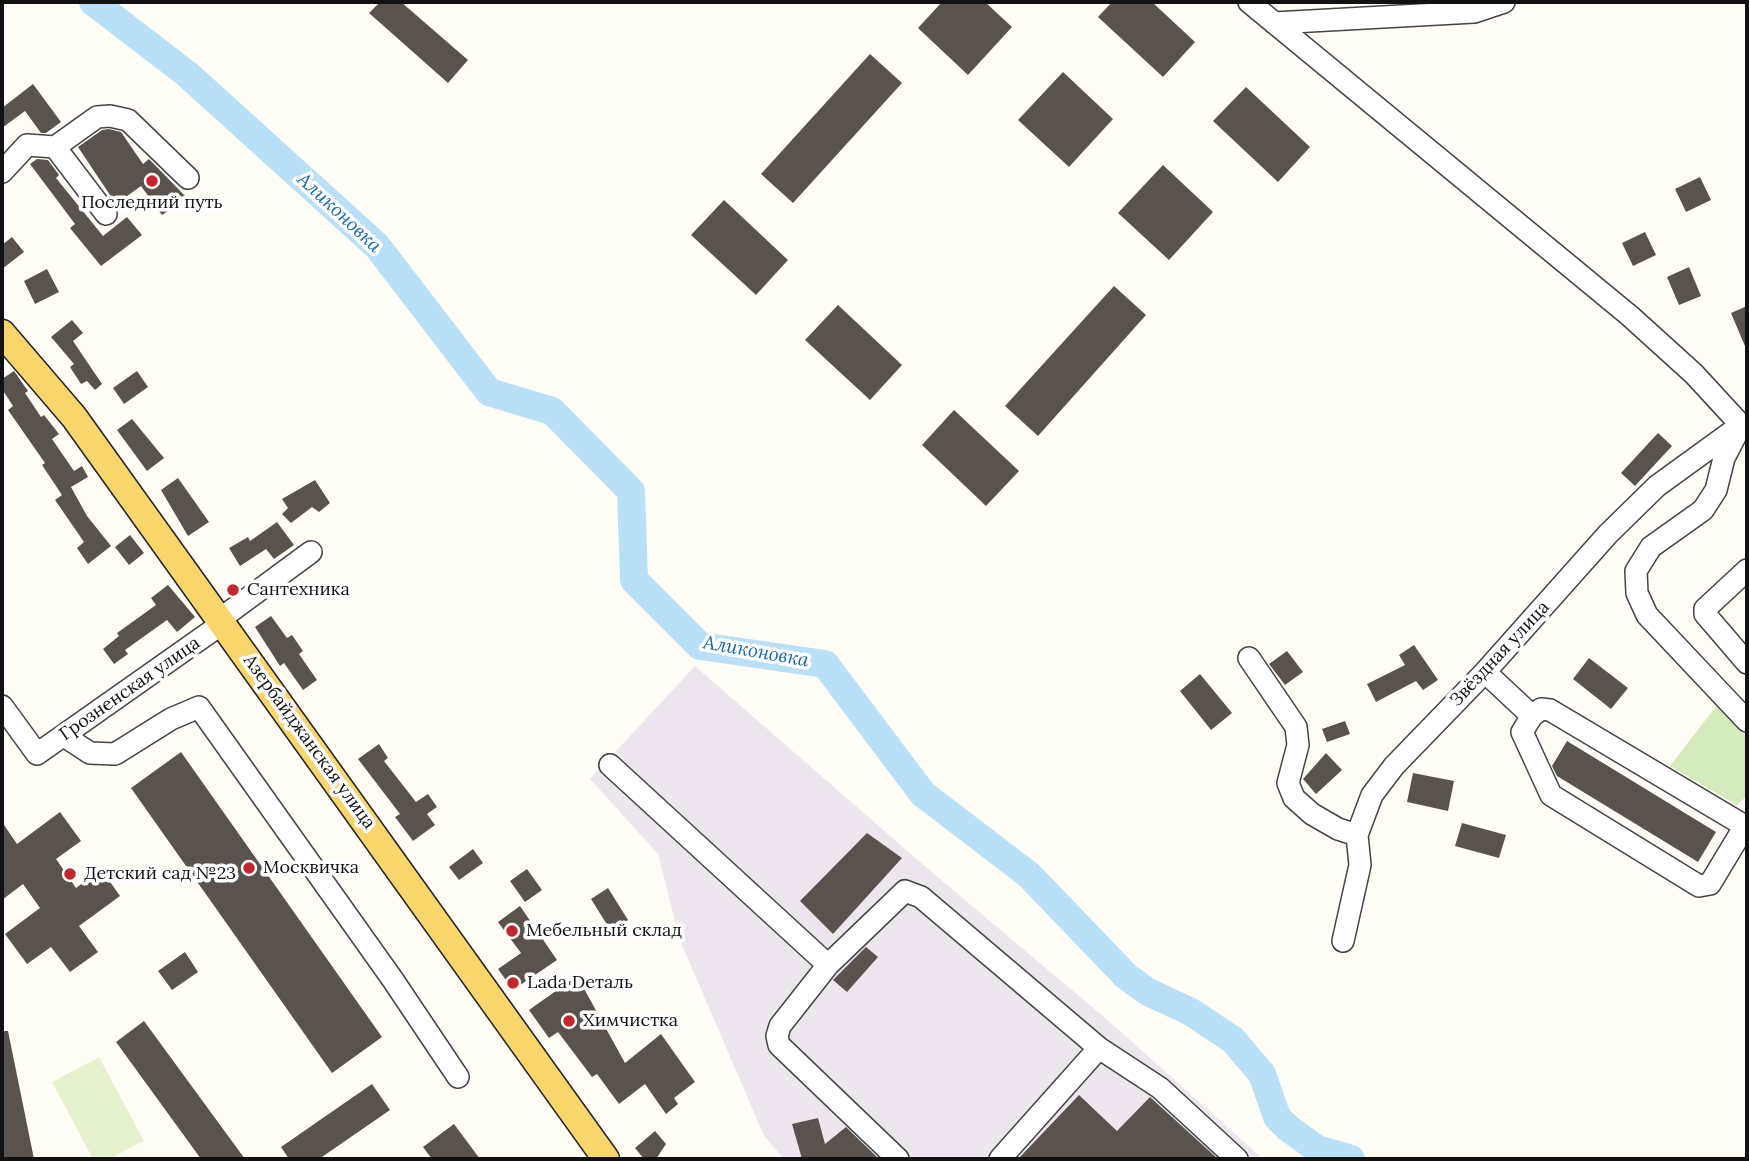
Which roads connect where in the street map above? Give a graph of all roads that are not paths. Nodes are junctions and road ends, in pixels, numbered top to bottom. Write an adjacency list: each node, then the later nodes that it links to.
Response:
1 (1249, 2): 3 (street)
2 (1504, 2): 3 (street)
3 (1275, 23): 9 (street)
4 (55, 147): 5 (street); 6 (street); 7 (street)
5 (2, 172)
6 (188, 178)
7 (106, 214)
8 (7, 346): 12 (main road, Азербайджанская улица)
9 (1744, 423): 15 (street, Звёздная улица); 18 (street)
10 (311, 552): 12 (street, Грозненская улица)
11 (1747, 570): 14 (street)
12 (221, 621): 19 (street, Грозненская улица); 27 (main road, Азербайджанская улица)
13 (1249, 658): 22 (street)
14 (1747, 663)
15 (1485, 673): 17 (street); 22 (street, Звёздная улица)
16 (2, 706): 19 (street, Грозненская улица)
17 (1532, 716): 21 (street); 21 (street)
18 (1747, 721)
19 (64, 736): 26 (street)
20 (610, 765): 24 (street)
21 (1746, 824)
22 (1357, 835): 23 (street, Звёздная улица)
23 (1343, 941)
24 (828, 965): 25 (street); 28 (street)
25 (1099, 1048): 29 (street); 30 (street)
26 (458, 1077)
27 (603, 1158)
28 (898, 1159)
29 (1000, 1159)
30 (1237, 1159)

